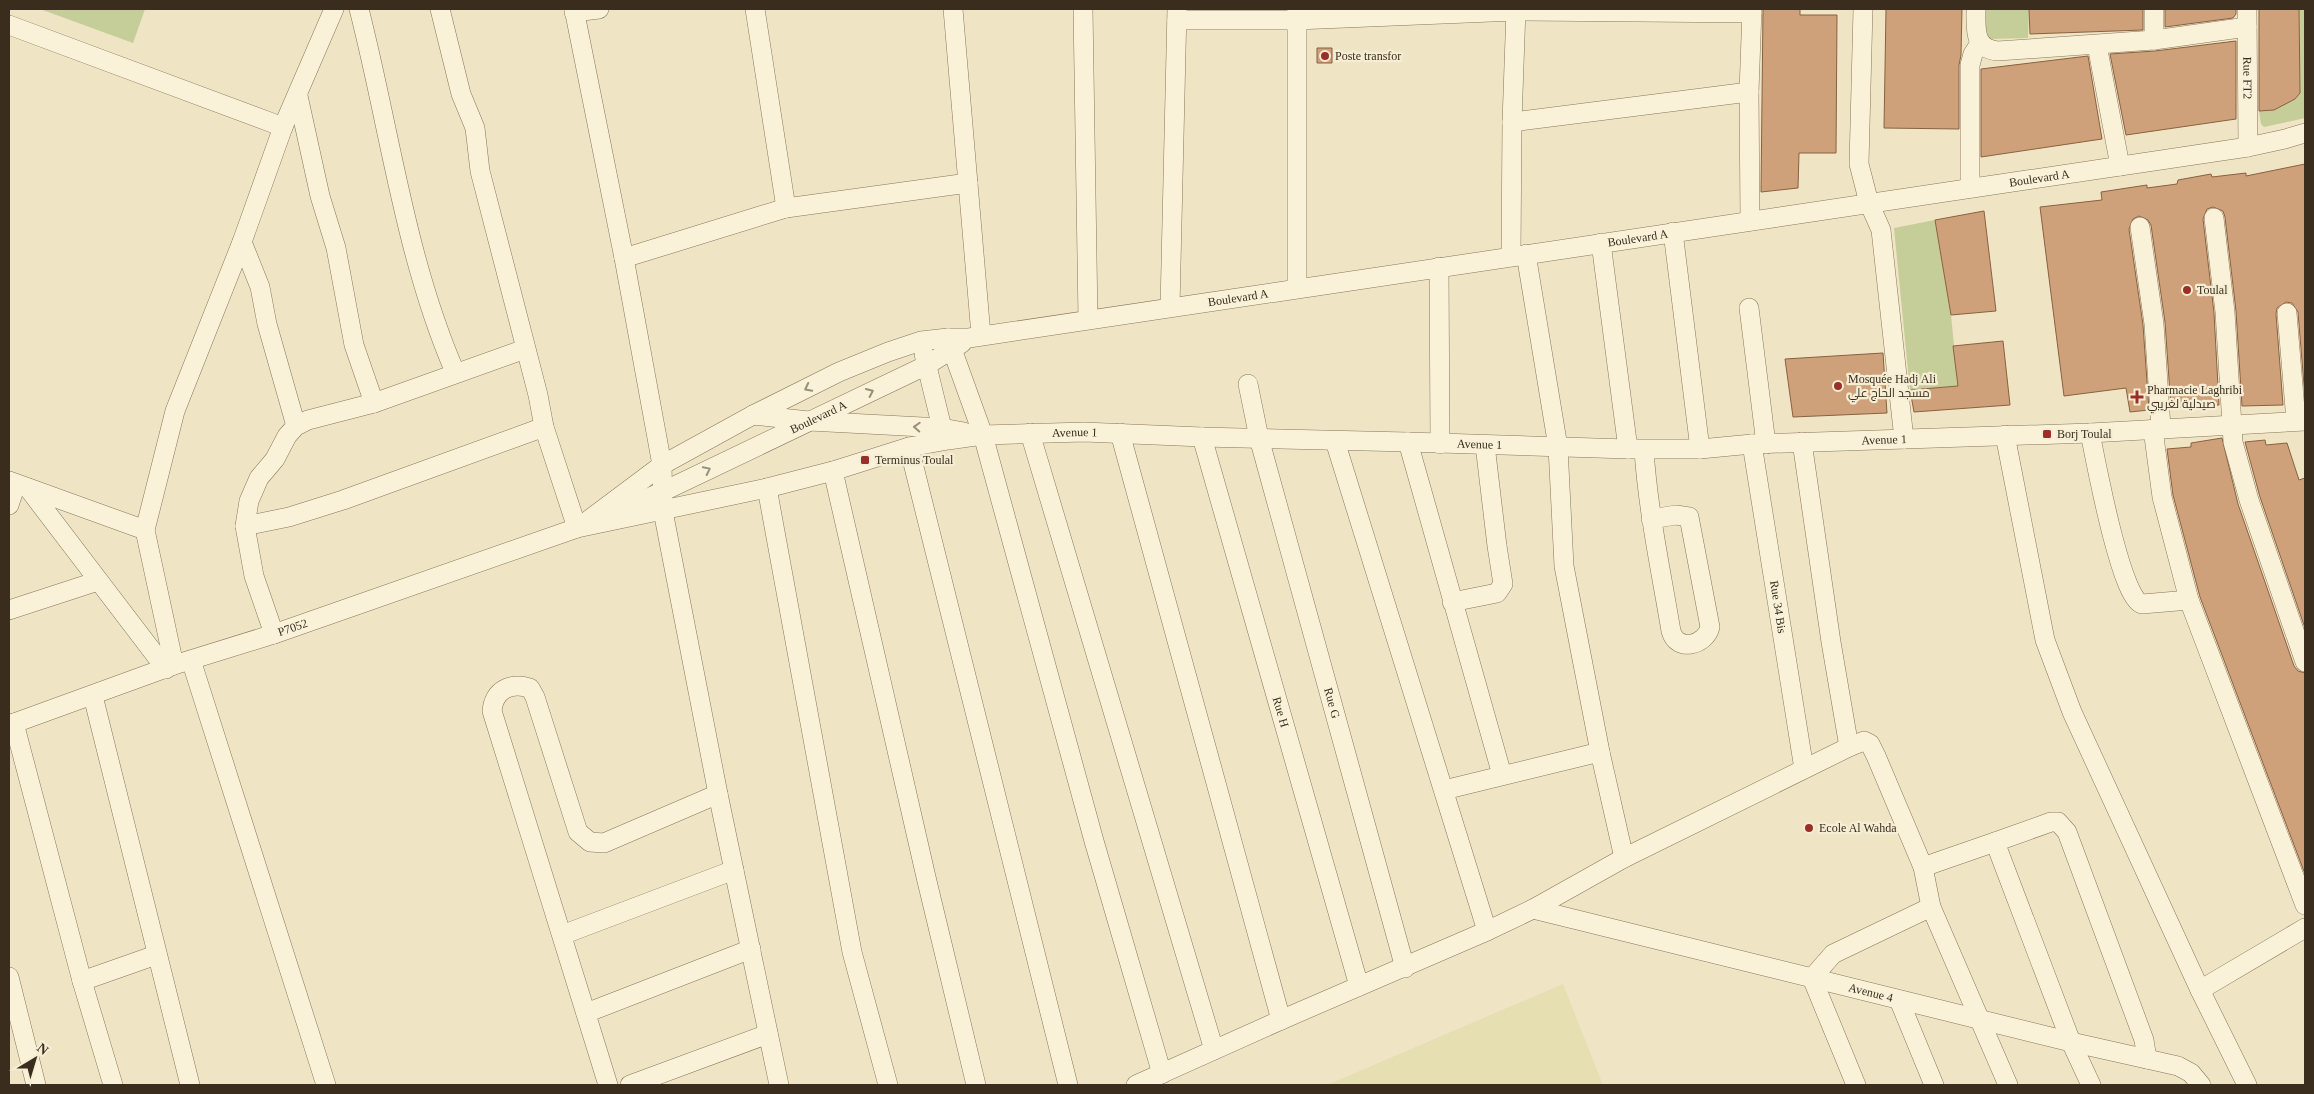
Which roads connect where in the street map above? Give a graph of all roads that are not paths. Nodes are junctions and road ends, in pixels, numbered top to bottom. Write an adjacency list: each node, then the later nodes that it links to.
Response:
1 (334, 9): 22 (street)
2 (359, 9): 51 (street)
3 (440, 9): 49 (street)
4 (600, 9): 11 (street)
5 (754, 9): 31 (street)
6 (953, 9): 28 (street)
7 (1083, 9): 45 (street)
8 (1863, 9): 30 (street)
9 (1976, 9): 19 (street)
10 (2154, 9): 18 (street)
11 (574, 10): 39 (street)
12 (1516, 10): 13 (street); 14 (street); 23 (street)
13 (1752, 11): 21 (street)
14 (1296, 14): 15 (street); 41 (street)
15 (1177, 15): 42 (street)
16 (2247, 18): 18 (street); 26 (street, Rue FT2)
17 (9, 25): 24 (street)
18 (2154, 40): 20 (street)
19 (1980, 44): 20 (street); 29 (street)
20 (2097, 45): 27 (street)
21 (1749, 92): 23 (street); 33 (street)
22 (298, 96): 24 (street); 53 (street)
23 (1512, 122): 38 (street)
24 (283, 127): 36 (street)
25 (2305, 133): 26 (street, Boulevard A)
26 (2248, 147): 27 (street, Boulevard A)
27 (2120, 166): 29 (street, Boulevard A)
28 (968, 183): 31 (street); 46 (street)
29 (1970, 188): 30 (street, Boulevard A)
30 (1869, 203): 33 (street, Boulevard A); 69 (street)
31 (786, 208): 39 (street)
32 (2214, 218): 57 (street)
33 (1750, 221): 35 (street, Boulevard A)
34 (2140, 227): 60 (street)
35 (1673, 232): 37 (street, Boulevard A); 78 (street)
36 (242, 242): 58 (street); 90 (street)
37 (1601, 243): 38 (street, Boulevard A); 79 (street)
38 (1519, 255): 40 (street, Boulevard A); 77 (street)
39 (624, 258): 80 (street)
40 (1439, 267): 41 (street, Boulevard A); 73 (street)
41 (1297, 288): 42 (street, Boulevard A)
42 (1170, 307): 45 (street, Boulevard A)
43 (1749, 308): 74 (street, Rue 34 Bis)
44 (2287, 313): 56 (street)
45 (1088, 320): 46 (street, Boulevard A)
46 (975, 337): 48 (street, Boulevard A)
47 (921, 341): 48 (street, Boulevard A); 50 (street); 54 (street, Boulevard A, one-way to 54)
48 (950, 344): 50 (street, Boulevard A); 65 (street)
49 (525, 349): 51 (street); 59 (street)
50 (927, 365): 55 (street, Boulevard A, one-way to 50); 64 (street)
51 (455, 372): 53 (street)
52 (1248, 384): 68 (street, Rue G)
53 (374, 402): 58 (street)
54 (753, 416): 55 (street); 80 (street, Boulevard A)
55 (809, 421): 64 (street, one-way to 55); 84 (street, Boulevard A, one-way to 55)
56 (2301, 421): 57 (street, Avenue 1)
57 (2231, 424): 60 (street, Avenue 1); 96 (street)
58 (296, 426): 88 (street)
59 (544, 428): 88 (street); 89 (street)
60 (2157, 429): 63 (street, Avenue 1); 92 (street)
61 (1030, 433): 62 (street, Avenue 1); 65 (street, Avenue 1); 131 (street)
62 (1120, 433): 67 (street, Avenue 1); 126 (street)
63 (2090, 433): 66 (street, Avenue 1); 92 (street)
64 (945, 434): 65 (street, Avenue 1); 76 (street)
65 (983, 435): 133 (street)
66 (2005, 435): 69 (street, Avenue 1); 123 (street)
67 (1202, 438): 68 (street, Avenue 1); 122 (street, Rue H)
68 (1259, 438): 70 (street, Avenue 1); 118 (street, Rue G)
69 (1904, 439): 72 (street, Avenue 1)
70 (1335, 441): 71 (street, Avenue 1); 104 (street)
71 (1408, 442): 73 (street, Avenue 1); 93 (street)
72 (1802, 442): 74 (street, Avenue 1); 100 (street)
73 (1440, 444): 75 (street, Avenue 1)
74 (1759, 444): 78 (street, Avenue 1); 102 (street, Rue 34 Bis)
75 (1485, 445): 77 (street, Avenue 1); 93 (street)
76 (908, 447): 81 (street); 143 (street)
77 (1558, 447): 79 (street, Avenue 1); 101 (street)
78 (1700, 449): 79 (street, Avenue 1)
79 (1636, 450): 87 (street)
80 (662, 465): 84 (street); 89 (street, P7052)
81 (833, 471): 83 (street); 142 (street)
82 (18, 484): 85 (street); 90 (street); 91 (street)
83 (767, 488): 86 (street); 141 (street)
84 (664, 491): 86 (street); 89 (street, P7052)
85 (9, 505)
86 (663, 511): 89 (street, P7052); 105 (street)
87 (1651, 519): 87 (street)
88 (246, 526): 95 (street)
89 (577, 528): 95 (street, P7052)
90 (145, 530): 97 (street)
91 (98, 581): 94 (street); 97 (street)
92 (2189, 600): 110 (street)
93 (1452, 602): 103 (street)
94 (9, 610)
95 (274, 634): 97 (street, P7052)
96 (2305, 662)
97 (177, 665): 98 (street, P7052); 137 (street)
98 (93, 696): 99 (street, P7052); 117 (street)
99 (11, 724): 121 (street)
100 (1849, 747): 102 (street); 108 (street)
101 (1600, 752): 103 (street); 107 (street)
102 (1804, 769): 107 (street)
103 (1502, 774): 104 (street)
104 (1444, 790): 114 (street)
105 (718, 794): 109 (street); 115 (street)
106 (1995, 842): 108 (street); 130 (street); 132 (street)
107 (1624, 858): 112 (street)
108 (1922, 867): 111 (street)
109 (734, 870): 115 (street); 116 (street)
110 (2305, 905)
111 (1930, 907): 120 (street); 127 (street)
112 (1533, 909): 114 (street); 120 (street, Avenue 4)
113 (2305, 928): 123 (street)
114 (1487, 931): 118 (street)
115 (562, 935): 125 (street)
116 (751, 950): 125 (street); 129 (street)
117 (156, 955): 121 (street); 136 (street)
118 (1405, 968): 122 (street)
119 (9, 977): 128 (street)
120 (1812, 978): 124 (street, Avenue 4); 145 (street)
121 (82, 981): 135 (street)
122 (1359, 986): 126 (street)
123 (2200, 990): 150 (street)
124 (1899, 1000): 127 (street, Avenue 4); 146 (street)
125 (586, 1013): 138 (street)
126 (1281, 1020): 131 (street)
127 (1980, 1020): 130 (street, Avenue 4); 147 (street)
128 (14, 1025): 134 (street)
129 (768, 1034): 139 (street); 140 (street)
130 (2071, 1042): 132 (street, Avenue 4); 148 (street)
131 (1214, 1050): 133 (street)
132 (2147, 1059): 149 (street, Avenue 4)
133 (1162, 1074): 144 (street)
134 (36, 1085)
135 (113, 1085)
136 (190, 1085)
137 (326, 1085)
138 (608, 1085)
139 (630, 1085)
140 (779, 1085)
141 (888, 1085)
142 (976, 1085)
143 (1068, 1085)
144 (1136, 1085)
145 (1856, 1085)
146 (1934, 1085)
147 (2008, 1085)
148 (2092, 1085)
149 (2201, 1085)
150 (2247, 1085)

